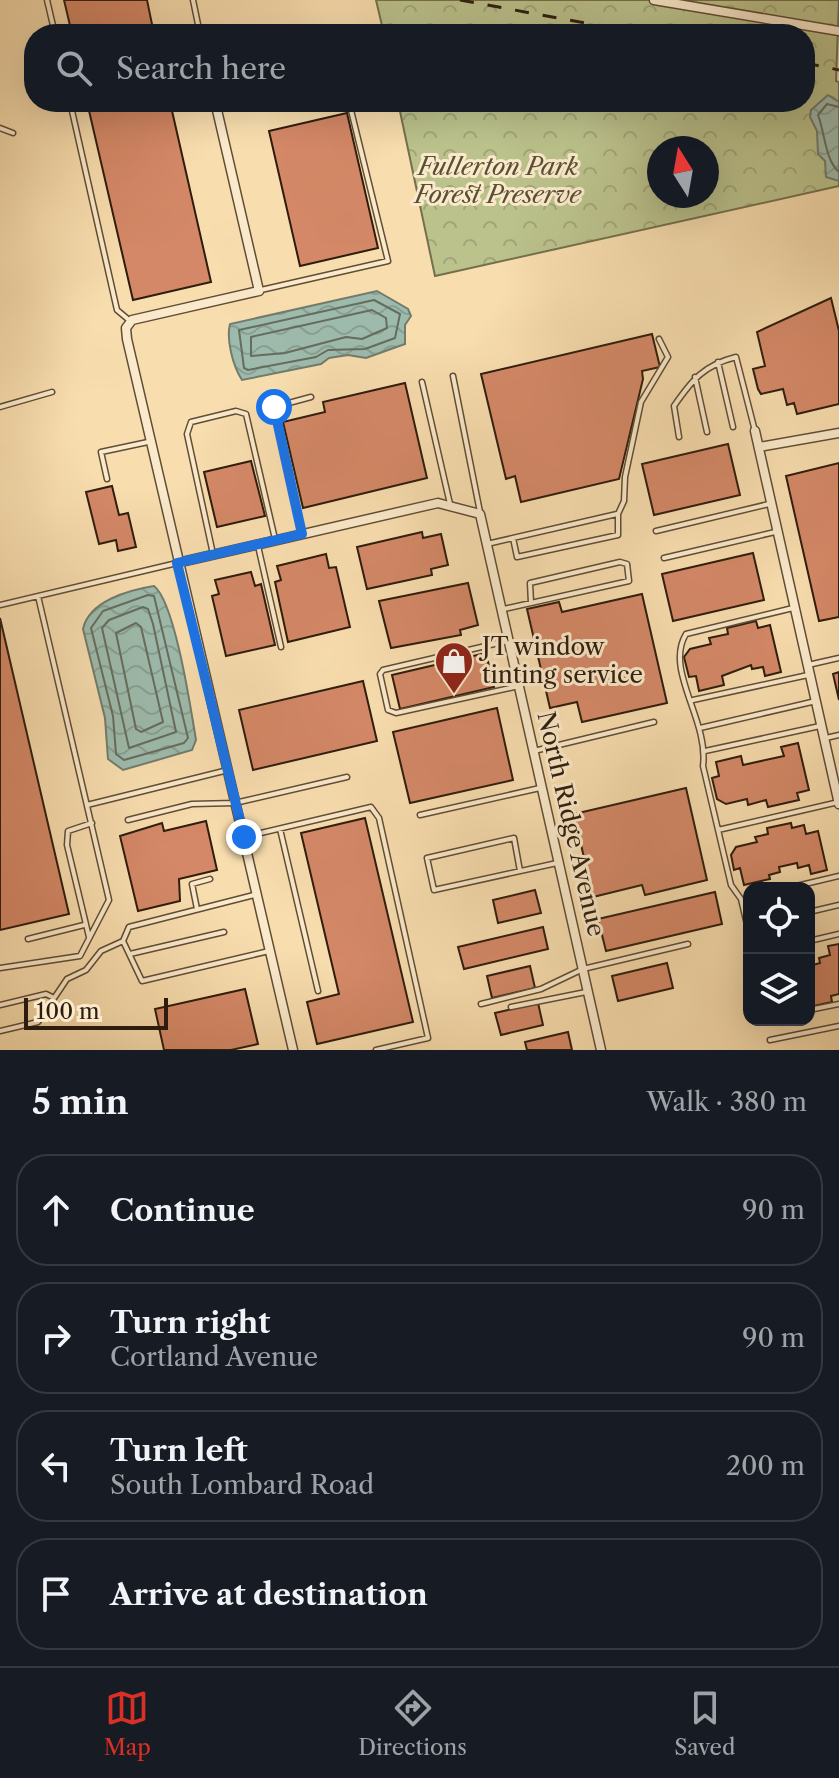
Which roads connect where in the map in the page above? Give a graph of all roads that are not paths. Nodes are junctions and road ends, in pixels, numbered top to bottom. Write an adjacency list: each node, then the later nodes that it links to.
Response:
1 (47, 0): 4 (lane)
2 (193, 0): 5 (lane)
3 (654, 0): 6 (street)
4 (53, 24)
5 (198, 24)
6 (797, 24)
7 (815, 27): 8 (street)
8 (839, 31)
9 (72, 112): 15 (lane)
10 (217, 112): 14 (street)
11 (351, 112): 14 (lane)
12 (0, 128): 13 (lane)
13 (13, 133)
14 (259, 291): 15 (street)
15 (131, 322): 29 (street)
16 (659, 339): 35 (lane)
17 (718, 362): 19 (lane); 24 (lane); 25 (lane)
18 (453, 376): 34 (lane)
19 (695, 377): 26 (lane); 28 (lane)
20 (422, 382): 33 (lane)
21 (52, 392): 23 (lane)
22 (311, 397): 38 (lane)
23 (0, 407)
24 (733, 427)
25 (755, 431): 30 (street)
26 (707, 432)
27 (839, 433): 30 (street)
28 (679, 437)
29 (148, 442): 31 (lane); 45 (street)
30 (759, 447): 32 (street)
31 (107, 479)
32 (772, 503): 36 (lane); 37 (street)
33 (451, 506): 34 (street); 38 (street)
34 (480, 514): 42 (street, North Ridge Avenue)
35 (618, 514): 39 (lane); 39 (lane)
36 (656, 531)
37 (778, 531): 44 (lane); 49 (street)
38 (302, 534): 40 (street)
39 (513, 538): 42 (lane)
40 (276, 540): 41 (street); 43 (lane)
41 (258, 544): 43 (street); 52 (lane)
42 (487, 544): 50 (street, North Ridge Avenue)
43 (213, 554): 45 (street)
44 (664, 558)
45 (177, 563): 46 (lane); 65 (street)
46 (38, 596): 48 (lane); 70 (lane)
47 (531, 603): 47 (lane); 50 (lane)
48 (0, 605)
49 (795, 608): 54 (street); 56 (lane)
50 (501, 610): 51 (street, North Ridge Avenue)
51 (509, 641): 55 (street, North Ridge Avenue); 55 (lane)
52 (281, 647)
53 (839, 658): 54 (lane)
54 (809, 670): 56 (lane); 57 (street)
55 (519, 686): 63 (street, North Ridge Avenue)
56 (693, 700): 60 (lane)
57 (816, 701): 59 (street); 60 (lane)
58 (654, 722): 63 (lane)
59 (821, 726): 62 (street); 64 (lane)
60 (700, 728): 64 (lane)
61 (839, 735): 62 (lane)
62 (824, 738): 69 (street)
63 (534, 751): 67 (street, North Ridge Avenue)
64 (705, 751): 75 (lane)
65 (228, 770): 68 (street); 70 (lane)
66 (347, 777): 68 (lane)
67 (542, 788): 71 (lane); 77 (street, North Ridge Avenue)
68 (235, 803): 72 (lane); 76 (street)
69 (839, 803): 75 (lane)
70 (87, 805): 73 (lane)
71 (420, 815)
72 (128, 820)
73 (92, 823): 88 (lane); 91 (lane)
74 (280, 829): 76 (lane); 100 (lane); 112 (lane)
75 (718, 830): 83 (lane)
76 (244, 837): 82 (street)
77 (559, 862): 78 (lane); 99 (street, North Ridge Avenue)
78 (520, 871): 78 (lane)
79 (839, 876): 81 (lane)
80 (210, 879): 86 (lane)
81 (814, 882)
82 (257, 895): 86 (lane); 96 (street)
83 (741, 899): 85 (lane)
84 (839, 905): 87 (lane)
85 (743, 906)
86 (197, 909): 94 (lane)
87 (815, 911)
88 (85, 924): 91 (lane); 92 (lane)
89 (224, 932): 97 (lane)
90 (839, 934): 93 (lane)
91 (89, 937): 98 (lane)
92 (28, 939)
93 (815, 940)
94 (123, 941): 97 (lane); 102 (lane)
95 (688, 944): 99 (lane)
96 (270, 951): 97 (lane); 111 (street)
97 (130, 954)
98 (0, 968)
99 (583, 969): 101 (street, North Ridge Avenue); 103 (lane)
100 (318, 991)
101 (588, 991): 106 (lane); 113 (street, North Ridge Avenue)
102 (54, 998): 105 (lane); 109 (lane)
103 (481, 1004)
104 (839, 1004): 107 (lane)
105 (0, 1005)
106 (511, 1007)
107 (815, 1009)
108 (839, 1026): 110 (lane)
109 (0, 1031)
110 (770, 1040)
111 (293, 1050)
112 (376, 1050)
113 (601, 1050)

